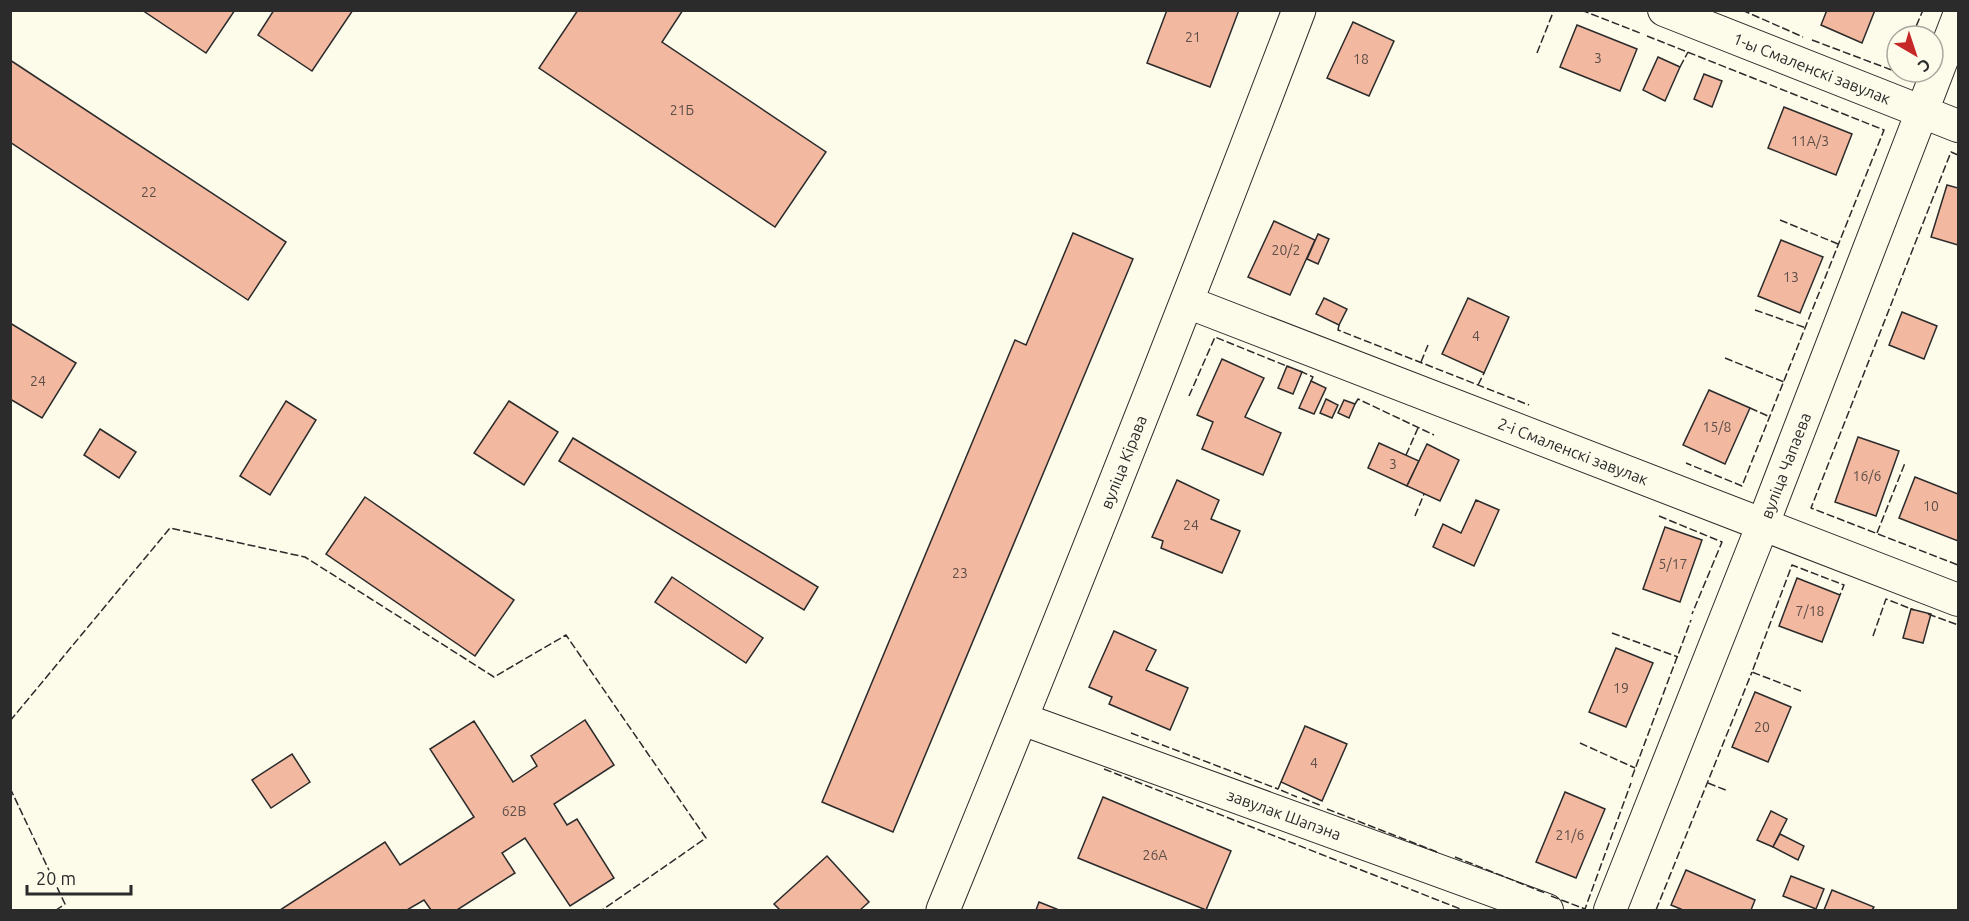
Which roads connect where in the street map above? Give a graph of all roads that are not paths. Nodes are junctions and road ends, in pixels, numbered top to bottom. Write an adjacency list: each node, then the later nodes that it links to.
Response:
1 (1299, 10): 6 (street, вуліца Кірава)
2 (1664, 10): 4 (street, 1-ы Смаленскі завулак)
3 (1959, 18): 4 (street, вуліца Чапаева)
4 (1923, 112): 5 (street, 1-ы Смаленскі завулак); 7 (street, вуліца Чапаева)
5 (1959, 126)
6 (1187, 302): 7 (street, 2-і Смаленскі завулак); 9 (street, вуліца Кірава)
7 (1763, 525): 8 (street, 2-і Смаленскі завулак); 12 (street, вуліца Чапаева)
8 (1959, 600)
9 (1022, 719): 10 (street, вуліца Кірава); 11 (street, завулак Шапэна)
10 (943, 910)
11 (1547, 910)
12 (1610, 910)

